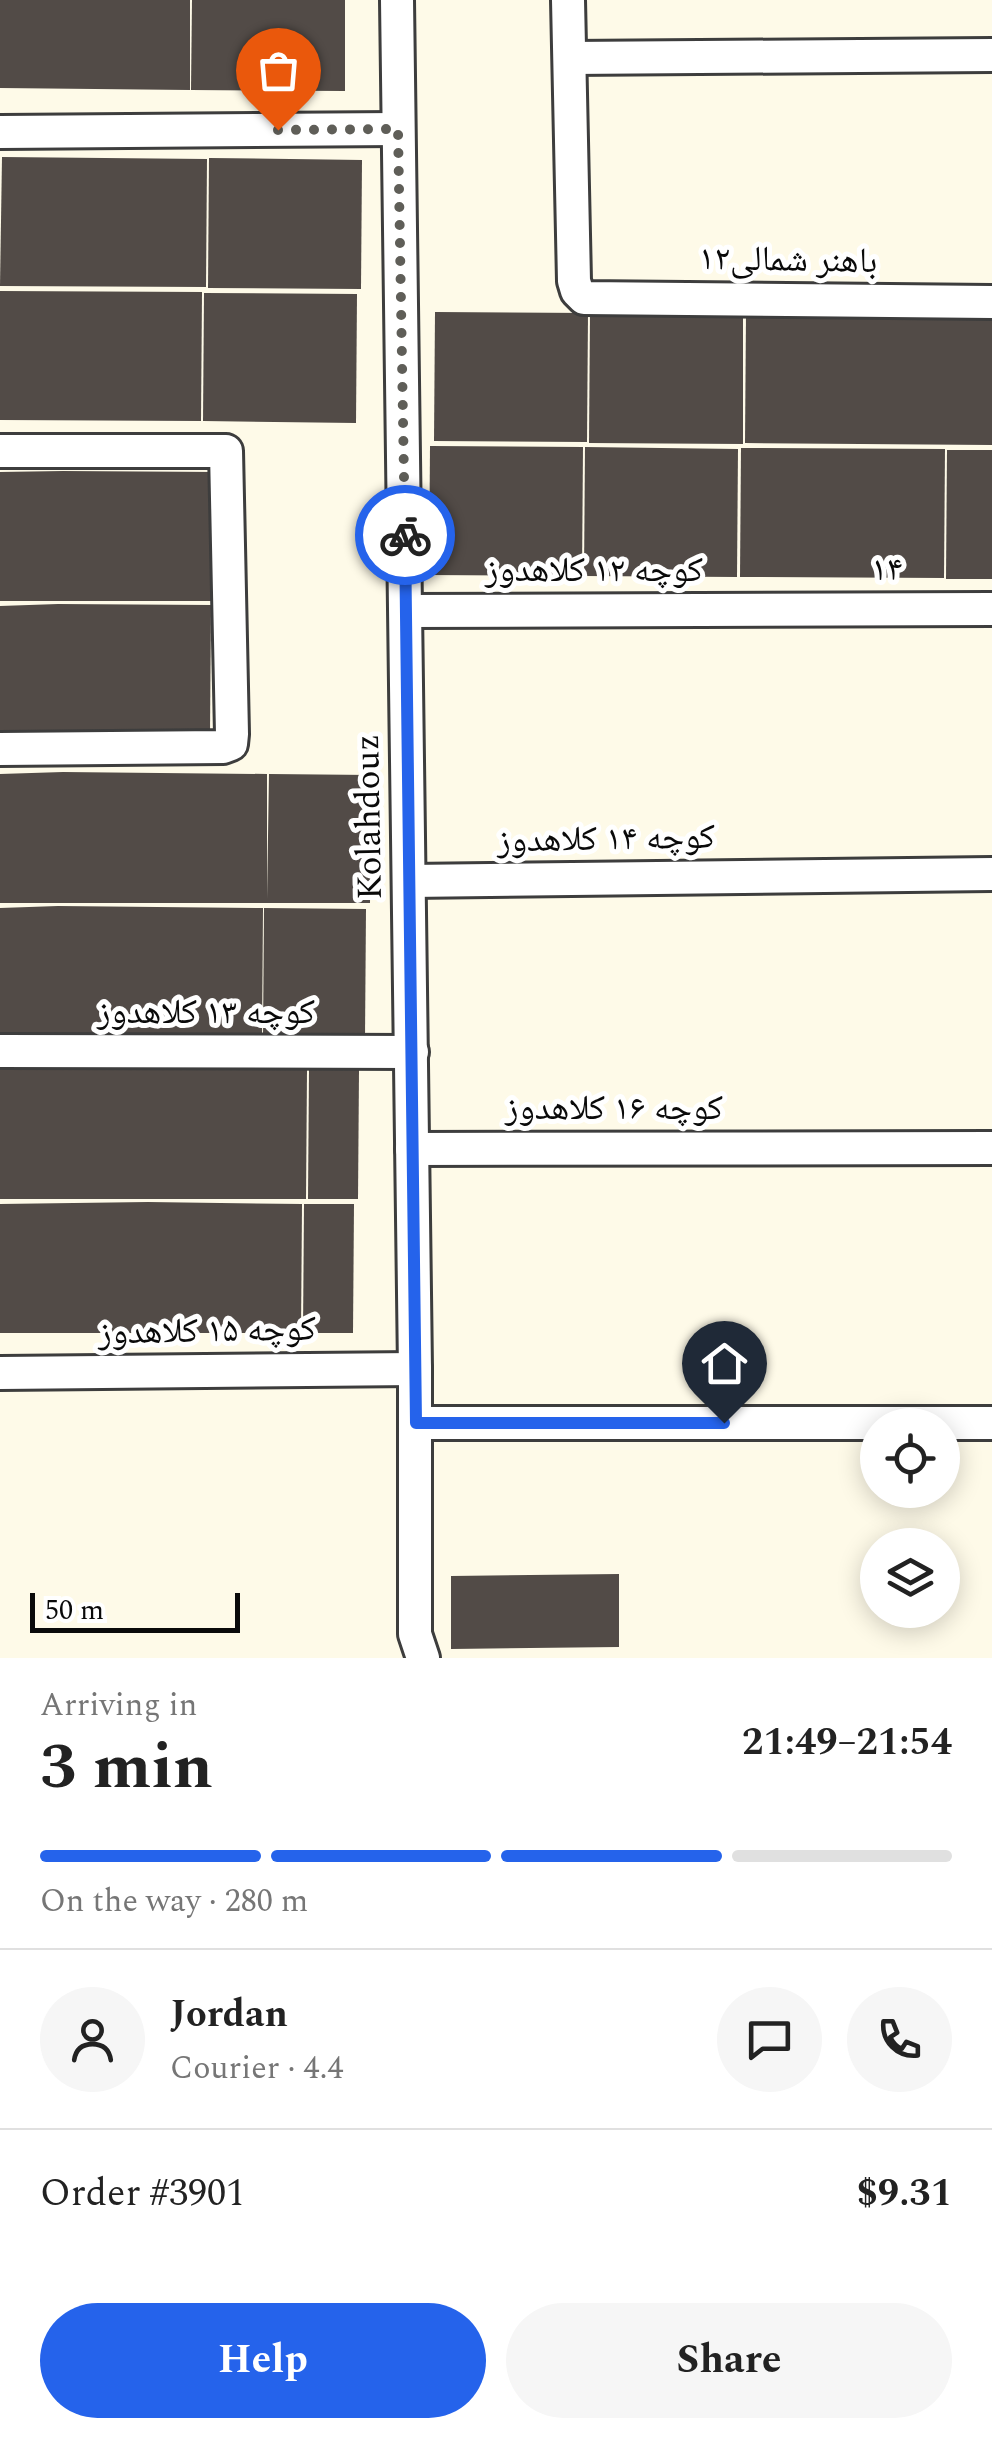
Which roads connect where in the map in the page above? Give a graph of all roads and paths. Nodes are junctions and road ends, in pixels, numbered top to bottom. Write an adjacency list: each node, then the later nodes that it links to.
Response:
1 (397, 0): 5 (street, Kolahdouz)
2 (568, 0): 4 (street)
3 (992, 55): 4 (street)
4 (570, 58): 7 (street, باهنر شمالی۱۲)
5 (398, 129): 6 (street); 11 (street, Kolahdouz)
6 (0, 132)
7 (992, 302)
8 (0, 452): 12 (street)
9 (992, 609): 10 (street, ۱۴)
10 (782, 610): 11 (street, کوچه ۱۲ کلاهدوز)
11 (406, 611): 14 (street, Kolahdouz)
12 (0, 749)
13 (992, 874): 14 (street, کوچه ۱۴ کلاهدوز)
14 (410, 881): 16 (street, Kolahdouz)
15 (0, 1051): 16 (street, کوچه ۱۳ کلاهدوز)
16 (412, 1052): 18 (street, Kolahdouz)
17 (992, 1148): 18 (street, کوچه ۱۶ کلاهدوز)
18 (412, 1149): 19 (street, Kolahdouz)
19 (415, 1369): 20 (street, کوچه ۱۵ کلاهدوز); 21 (street, Kolahdouz)
20 (0, 1373)
21 (416, 1423): 22 (street); 23 (street, Kolahdouz)
22 (992, 1423)
23 (413, 1650)

